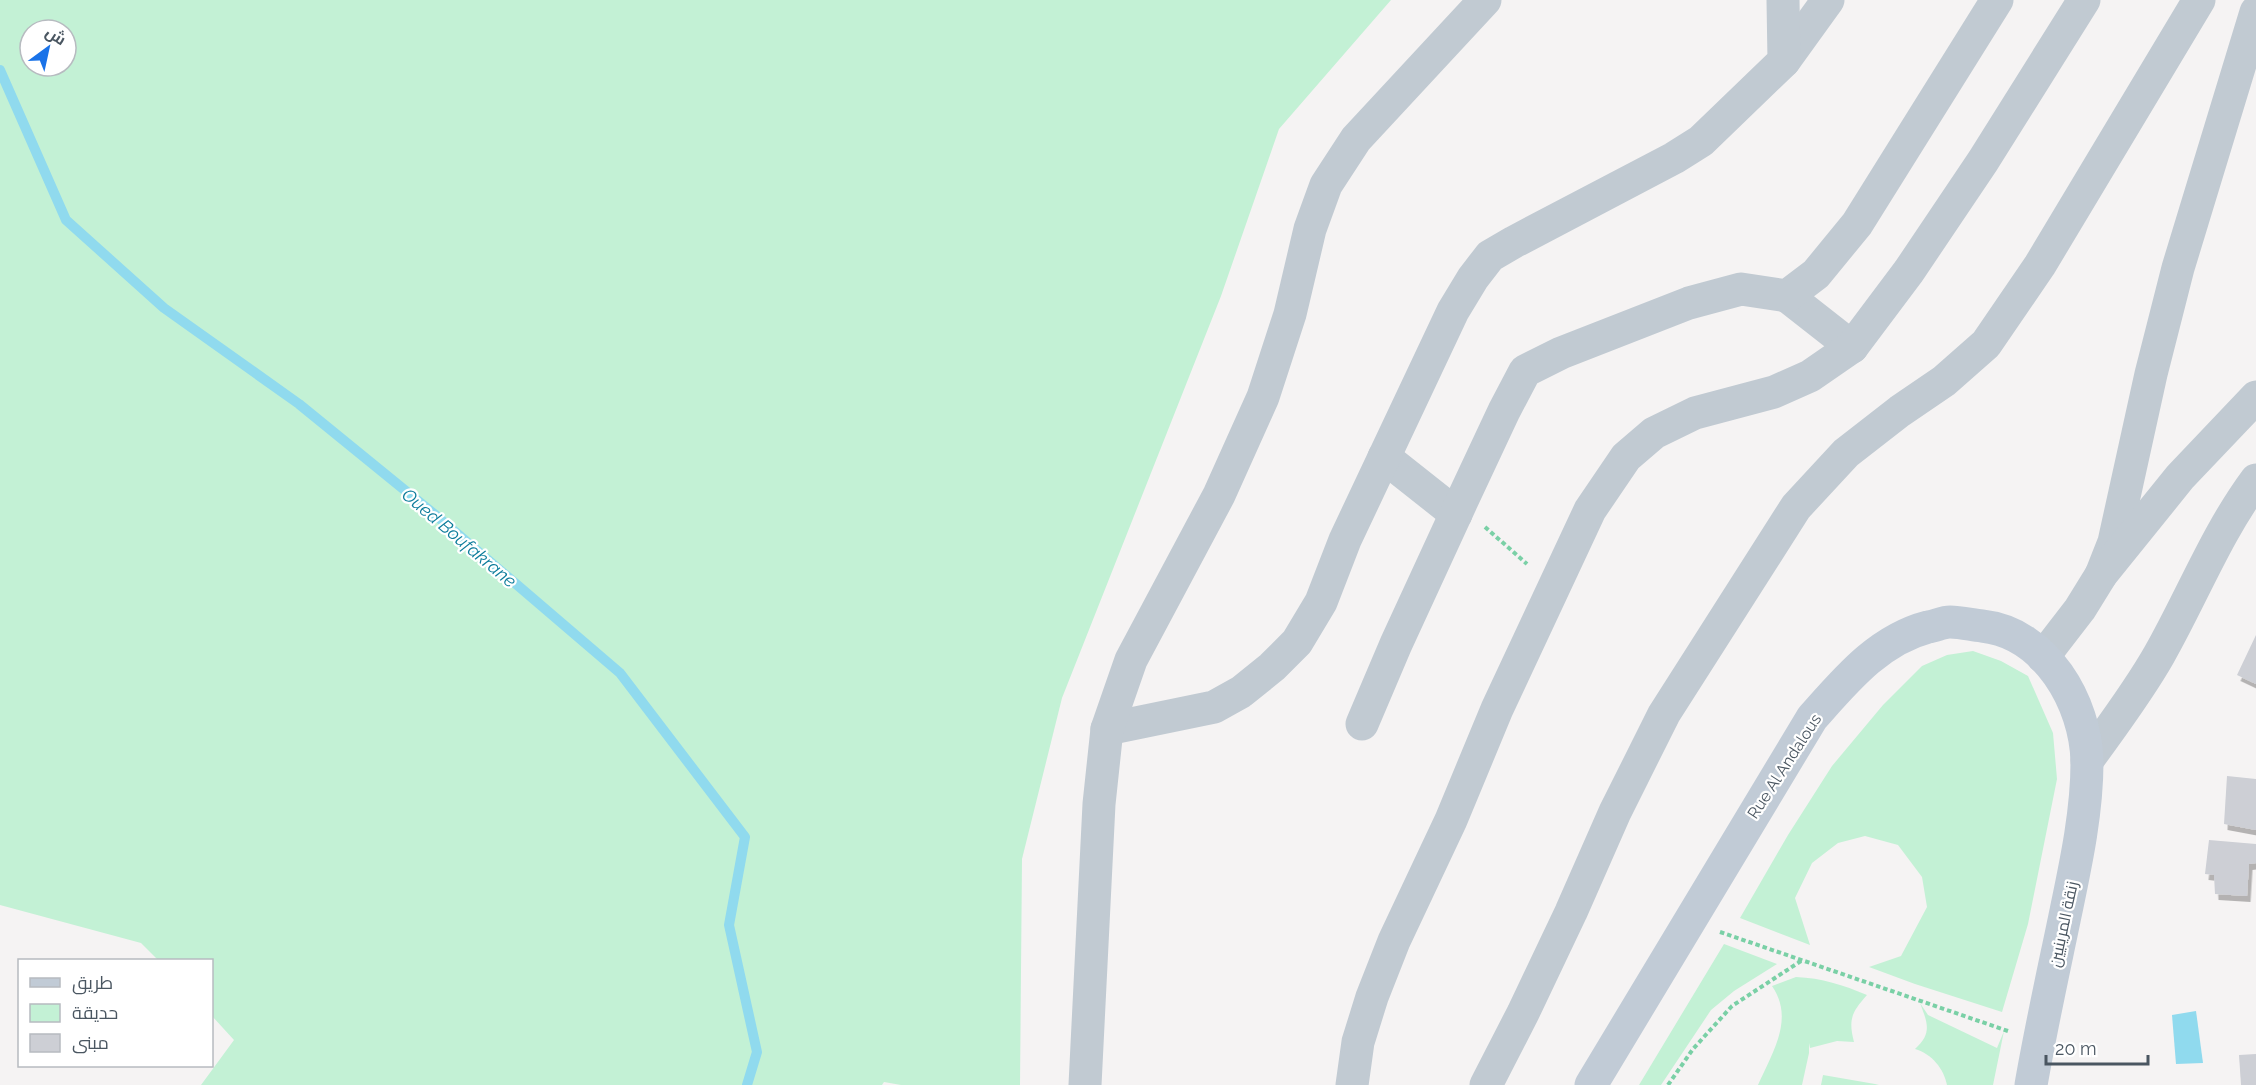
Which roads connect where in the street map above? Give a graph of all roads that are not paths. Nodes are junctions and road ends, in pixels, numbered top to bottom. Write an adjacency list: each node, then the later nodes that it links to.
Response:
1 (1485, 0): 18 (street)
2 (1783, 0): 8 (street)
3 (1828, 0): 8 (street)
4 (1997, 0): 9 (street)
5 (2084, 0): 10 (street)
6 (2199, 0): 22 (street)
7 (2256, 12): 15 (street)
8 (1784, 61): 12 (street)
9 (1787, 296): 10 (street); 14 (street)
10 (1852, 347): 21 (street)
11 (2256, 397): 15 (street)
12 (1384, 457): 14 (street); 18 (street)
13 (2256, 480): 19 (street)
14 (1458, 509): 17 (street)
15 (2101, 576): 16 (street)
16 (2043, 657): 19 (street, Rue Al Andalous); 23 (street, Rue Al Andalous)
17 (1362, 724)
18 (1107, 729): 20 (street)
19 (2087, 761): 24 (street, زنقة المرينيين)
20 (1085, 1085)
21 (1352, 1085)
22 (1486, 1085)
23 (1592, 1085)
24 (2031, 1085)

